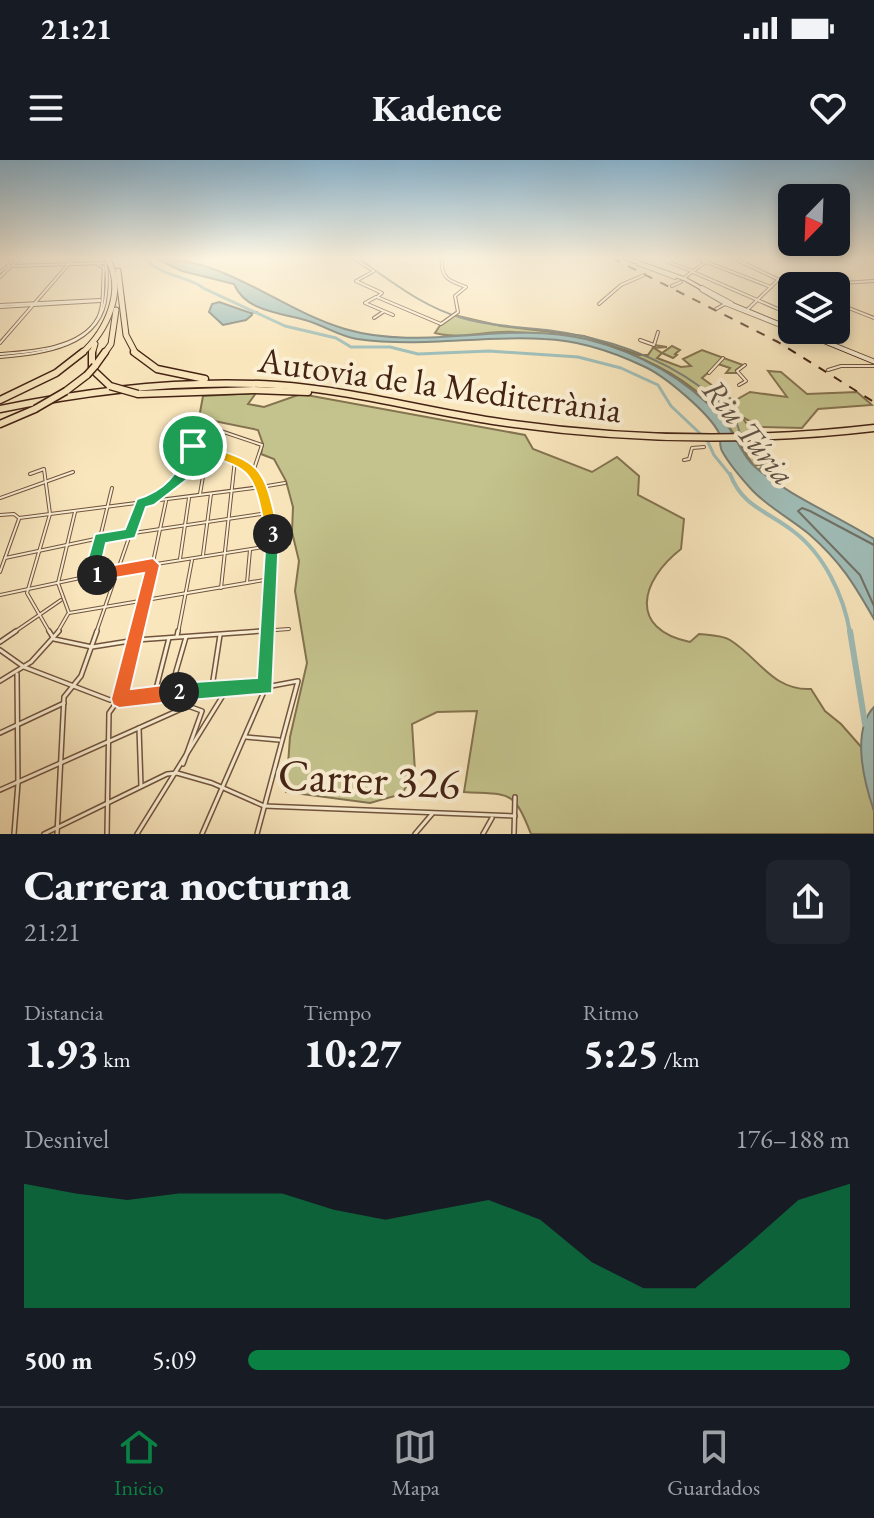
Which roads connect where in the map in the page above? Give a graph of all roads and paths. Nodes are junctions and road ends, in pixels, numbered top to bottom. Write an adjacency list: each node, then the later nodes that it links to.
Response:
1 (47, 289): 17 (street)
2 (103, 289): 15 (street)
3 (115, 289): 31 (highway)
4 (117, 289): 48 (highway, bridge)
5 (120, 289): 43 (highway)
6 (374, 289): 14 (street)
7 (463, 289): 14 (street)
8 (616, 289): 18 (street)
9 (700, 289): 19 (street)
10 (701, 289): 29 (main road)
11 (702, 289): 23 (street)
12 (731, 289): 16 (street)
13 (769, 289): 16 (street)
14 (377, 297): 25 (street)
15 (103, 300): 17 (street); 37 (street)
16 (756, 302): 23 (street); 24 (street)
17 (34, 304): 20 (street); 34 (street)
18 (599, 304)
19 (725, 304): 21 (street); 39 (street)
20 (0, 306)
21 (716, 309)
22 (850, 309): 28 (street)
23 (748, 310): 30 (street)
24 (778, 310)
25 (384, 311): 26 (street); 27 (street)
26 (393, 315)
27 (374, 318)
28 (874, 318)
29 (778, 322)
30 (778, 322)
31 (102, 332): 45 (highway, bridge); 46 (highway)
32 (658, 332): 33 (street)
33 (640, 340)
34 (0, 343)
35 (832, 344): 39 (main road)
36 (833, 344): 39 (street)
37 (0, 355)
38 (723, 358): 42 (street)
39 (874, 363): 41 (street)
40 (745, 365): 44 (street)
41 (828, 370)
42 (709, 373)
43 (255, 384): 47 (highway, Autovia de la Mediterrània); 51 (highway, Autovia de la Mediterrània)
44 (739, 385)
45 (308, 392): 47 (highway, Autovia de la Mediterrània); 51 (highway, Autovia de la Mediterrània)
46 (0, 400)
47 (0, 411)
48 (0, 424)
49 (200, 424): 59 (street)
50 (874, 430): 51 (highway, Autovia de la Mediterrània)
51 (684, 440)
52 (193, 446): 54 (street); 55 (street); 71 (street)
53 (704, 447): 57 (street)
54 (208, 451): 56 (street); 67 (street)
55 (166, 454)
56 (235, 459): 59 (street); 65 (street)
57 (684, 460)
58 (73, 472): 61 (street)
59 (253, 472): 63 (street)
60 (30, 474): 61 (street)
61 (46, 482): 69 (street); 76 (street)
62 (285, 483): 63 (street)
63 (261, 487): 65 (street); 75 (street)
64 (112, 488): 73 (street)
65 (232, 490): 66 (street); 79 (street)
66 (211, 494): 67 (street); 80 (street)
67 (200, 495): 68 (street)
68 (190, 496): 70 (street); 81 (street)
69 (0, 498)
70 (166, 500): 71 (street); 82 (street)
71 (150, 501): 72 (street)
72 (141, 502): 73 (street); 83 (street)
73 (108, 508): 74 (street); 84 (street)
74 (76, 511): 76 (street); 86 (street)
75 (268, 513): 79 (street); 87 (street)
76 (50, 514): 78 (street); 89 (street)
77 (0, 515): 78 (street)
78 (19, 518): 92 (street)
79 (231, 519): 80 (street); 90 (street)
80 (208, 522): 81 (street); 91 (street)
81 (185, 526): 82 (street); 94 (street)
82 (160, 530): 83 (street); 95 (street)
83 (130, 534): 84 (street); 96 (street)
84 (100, 538): 86 (street); 98 (street)
85 (289, 543): 87 (street)
86 (67, 545): 89 (street); 100 (street)
87 (272, 546): 88 (street); 99 (street)
88 (250, 549): 90 (street); 101 (street)
89 (39, 551): 92 (street); 102 (street)
90 (227, 553): 91 (street); 103 (street)
91 (203, 557): 93 (street)
92 (5, 558): 97 (street)
93 (192, 559): 94 (street); 105 (street)
94 (180, 560): 95 (street)
95 (153, 565): 96 (street); 107 (street)
96 (118, 570): 98 (street); 108 (street)
97 (0, 572)
98 (90, 576): 100 (street)
99 (271, 579): 101 (street); 112 (street)
100 (58, 583): 102 (street); 106 (street)
101 (247, 584): 103 (street)
102 (28, 589): 104 (street); 110 (street)
103 (221, 589): 105 (street)
104 (0, 595)
105 (186, 595): 107 (street); 116 (street)
106 (62, 600): 109 (street); 110 (street)
107 (146, 601): 108 (street); 118 (street)
108 (105, 608): 109 (street); 120 (street)
109 (69, 613): 117 (street)
110 (40, 615): 117 (street); 119 (street)
111 (289, 629): 112 (street)
112 (268, 632): 113 (street); 127 (street)
113 (220, 635): 114 (street); 128 (street)
114 (186, 637): 116 (street); 129 (street)
115 (169, 638): 116 (street); 118 (street); 130 (street)
116 (177, 638)
117 (54, 639): 120 (street); 122 (street)
118 (136, 640): 120 (street); 131 (street)
119 (0, 642)
120 (92, 647): 125 (street)
121 (0, 650): 122 (street)
122 (24, 667): 123 (street); 125 (street)
123 (17, 674): 124 (street); 133 (street)
124 (0, 681)
125 (74, 685): 131 (street); 132 (street)
126 (228, 687): 127 (street); 128 (street); 140 (street)
127 (266, 687): 136 (street); 137 (street)
128 (212, 688): 129 (street)
129 (170, 693): 130 (street)
130 (155, 695): 131 (street)
131 (119, 699): 138 (street)
132 (64, 703): 133 (street); 139 (street)
133 (18, 726): 135 (street); 142 (street)
134 (138, 728): 138 (street); 140 (street); 143 (street)
135 (0, 733)
136 (245, 737): 137 (street); 144 (street)
137 (282, 740): 148 (street)
138 (109, 741): 139 (street); 147 (street)
139 (62, 762): 142 (street); 152 (street)
140 (183, 764): 141 (street)
141 (177, 773): 143 (street); 144 (street, Carrer 326); 157 (street)
142 (18, 783): 145 (street); 153 (street)
143 (141, 787): 147 (street)
144 (224, 789): 148 (street, Carrer 326); 158 (street)
145 (0, 790)
146 (515, 797): 151 (street)
147 (108, 803): 152 (street); 156 (street)
148 (264, 806): 149 (street, Carrer 326); 159 (street)
149 (432, 814): 150 (street, Carrer 326); 160 (street)
150 (493, 816): 151 (street, Carrer 326); 161 (street)
151 (515, 816): 162 (street)
152 (57, 827): 154 (street); 155 (street)
153 (14, 834)
154 (44, 834)
155 (57, 834)
156 (107, 834)
157 (138, 834)
158 (202, 834)
159 (257, 834)
160 (415, 834)
161 (483, 834)
162 (514, 834)

